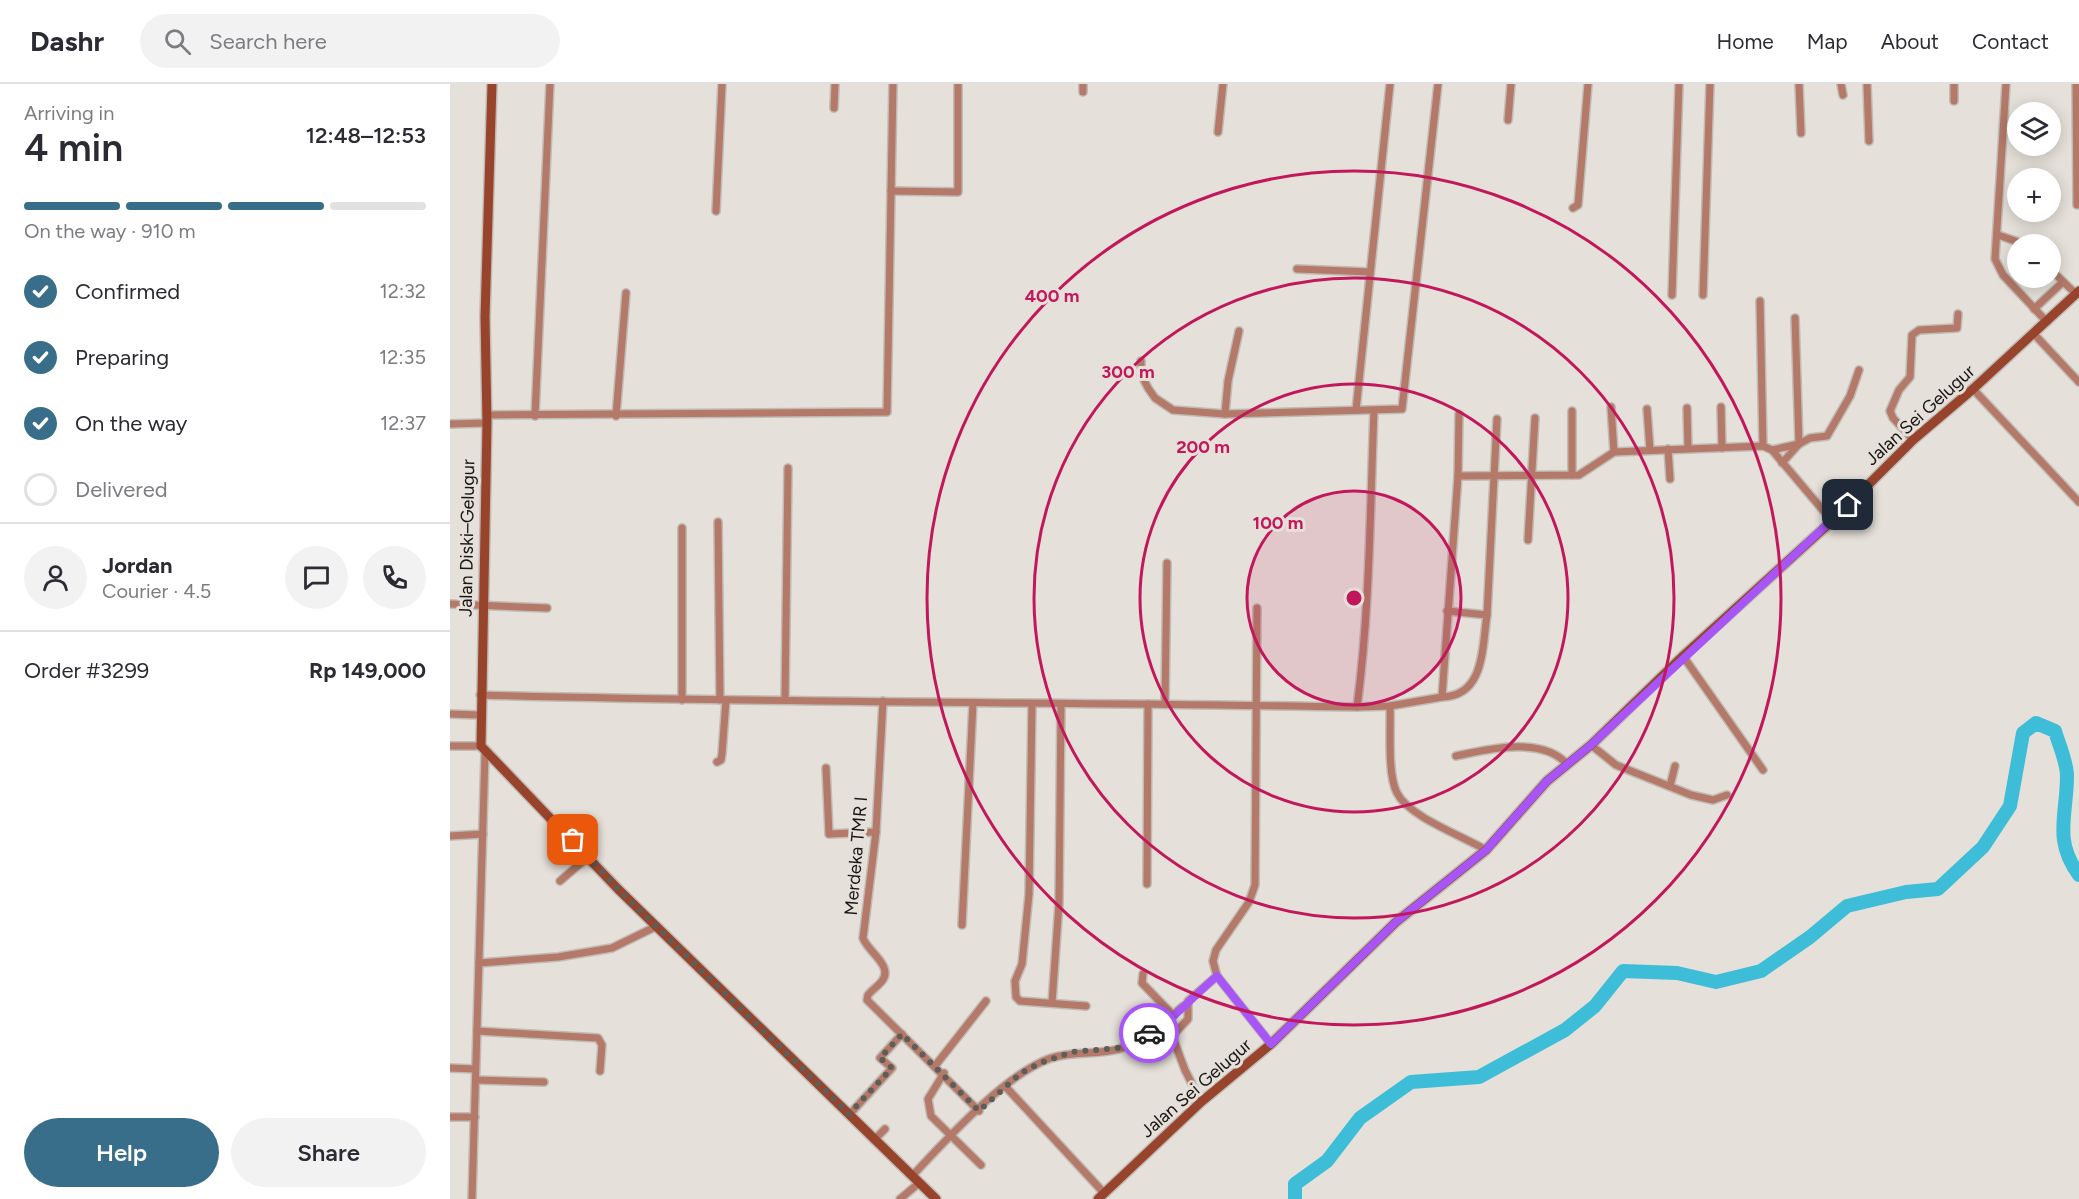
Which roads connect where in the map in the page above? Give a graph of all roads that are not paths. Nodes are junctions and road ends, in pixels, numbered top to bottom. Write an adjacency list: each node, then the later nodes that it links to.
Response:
1 (492, 84): 63 (main road, Jalan Diski–Gelugur)
2 (550, 84): 60 (street)
3 (722, 84): 30 (street)
4 (835, 84): 22 (street)
5 (893, 84): 27 (street)
6 (958, 84): 27 (street)
7 (1222, 84): 24 (street)
8 (1390, 84): 34 (street)
9 (1438, 84): 56 (street)
10 (1511, 84): 23 (street)
11 (1588, 84): 29 (street)
12 (1679, 84): 38 (street)
13 (1710, 84): 39 (street)
14 (1798, 84): 25 (street)
15 (1841, 84): 20 (street)
16 (1867, 84): 26 (street)
17 (1954, 84): 21 (street)
18 (2006, 84): 31 (street)
19 (2076, 84): 28 (street)
20 (1843, 95)
21 (1954, 101)
22 (834, 108)
23 (1508, 120)
24 (1218, 132)
25 (1801, 133)
26 (1869, 141)
27 (891, 191): 61 (street)
28 (2077, 205)
29 (1573, 208)
30 (716, 211)
31 (1998, 235): 32 (street); 41 (street)
32 (2007, 238)
33 (1297, 269): 34 (street)
34 (1370, 272): 55 (street)
35 (2063, 282): 36 (street); 41 (street)
36 (2077, 292): 44 (main road, Jalan Sei Gelugur)
37 (626, 293): 61 (street)
38 (1672, 295)
39 (1703, 295)
40 (1760, 300): 68 (street)
41 (2034, 309): 44 (street)
42 (1958, 314): 66 (street)
43 (1795, 318): 67 (street)
44 (2047, 321): 46 (main road, Jalan Sei Gelugur)
45 (1239, 331): 58 (street)
46 (2033, 333): 49 (street); 50 (main road, Jalan Sei Gelugur)
47 (1141, 361): 58 (street)
48 (1858, 370): 67 (street)
49 (2079, 382)
50 (1973, 389): 66 (main road, Jalan Sei Gelugur); 82 (street)
51 (1611, 407): 74 (street)
52 (1687, 408): 69 (street)
53 (1721, 408): 70 (street)
54 (1647, 409): 72 (street)
55 (1356, 410): 56 (street); 58 (street)
56 (1374, 411): 108 (street)
57 (1572, 411): 77 (street)
58 (1224, 414)
59 (1459, 414): 78 (street)
60 (535, 416): 61 (street); 63 (street)
61 (616, 416)
62 (1535, 418): 80 (street)
63 (486, 419): 65 (street); 89 (main road, Jalan Diski–Gelugur)
64 (1497, 419): 79 (street)
65 (450, 424)
66 (1914, 440): 83 (main road, Jalan Sei Gelugur)
67 (1799, 444): 73 (street); 75 (street)
68 (1762, 446): 70 (street); 73 (street)
69 (1688, 448): 70 (street); 71 (street)
70 (1722, 448)
71 (1668, 449): 72 (street); 81 (street)
72 (1650, 450): 74 (street)
73 (1772, 450): 75 (street)
74 (1614, 452): 77 (street)
75 (1782, 462): 83 (street)
76 (788, 468): 97 (street)
77 (1572, 475): 80 (street)
78 (1458, 476): 79 (street); 92 (street)
79 (1492, 476): 80 (street); 93 (street)
80 (1533, 476): 86 (street)
81 (1670, 479)
82 (2079, 502)
83 (1832, 521): 94 (main road, Jalan Sei Gelugur)
84 (718, 522): 99 (street)
85 (682, 528): 98 (street)
86 (1528, 540)
87 (1167, 563): 103 (street)
88 (450, 604): 89 (street)
89 (483, 607): 90 (street); 95 (main road, Jalan Diski–Gelugur)
90 (547, 608)
91 (1257, 608): 106 (street)
92 (1447, 611): 93 (street); 96 (street)
93 (1487, 615): 96 (street)
94 (1683, 656): 111 (main road, Jalan Sei Gelugur); 119 (street)
95 (480, 694): 98 (street); 110 (main road, Jalan Diski–Gelugur)
96 (1442, 698): 107 (street)
97 (784, 699): 99 (street); 100 (street)
98 (682, 700): 99 (street)
99 (723, 700): 115 (street)
100 (883, 702): 101 (street); 122 (street, Merdeka TMR I)
101 (973, 703): 104 (street); 129 (street)
102 (1148, 704): 103 (street); 105 (street); 128 (street)
103 (1165, 704): 106 (street)
104 (1032, 705): 105 (street); 135 (street)
105 (1061, 705): 135 (street)
106 (1257, 705): 108 (street); 133 (street)
107 (1390, 706): 108 (street); 125 (street)
108 (1357, 707)
109 (450, 714): 110 (street)
110 (479, 715): 113 (main road, Jalan Diski–Gelugur)
111 (1591, 745): 116 (main road, Jalan Sei Gelugur); 120 (street)
112 (450, 746): 113 (street)
113 (483, 750): 123 (street); 126 (main road)
114 (1456, 756): 116 (street)
115 (717, 762)
116 (1567, 764): 125 (main road, Jalan Sei Gelugur)
117 (1675, 766): 120 (street)
118 (826, 768): 122 (street)
119 (1763, 770)
120 (1670, 786): 121 (street)
121 (1727, 795)
122 (876, 832): 140 (street, Merdeka TMR I)
123 (483, 834): 124 (street); 131 (street)
124 (450, 837)
125 (1486, 850): 141 (main road, Jalan Sei Gelugur)
126 (589, 856): 127 (street); 130 (main road)
127 (560, 881)
128 (1147, 884)
129 (962, 925)
130 (657, 926): 131 (street); 152 (main road)
131 (479, 963): 139 (street)
132 (1143, 974): 138 (street)
133 (1217, 976): 136 (street); 141 (street)
134 (986, 1001): 142 (street)
135 (1052, 1003): 137 (street)
136 (1187, 1004): 138 (street); 150 (street)
137 (1086, 1006)
138 (1172, 1014): 149 (street)
139 (477, 1031): 144 (street); 145 (street)
140 (902, 1034): 142 (street); 152 (street)
141 (1271, 1044): 150 (main road, Jalan Sei Gelugur)
142 (935, 1066): 146 (street)
143 (450, 1068): 144 (street)
144 (475, 1069): 147 (street)
145 (600, 1071)
146 (944, 1073): 151 (street); 156 (street)
147 (476, 1080): 148 (street); 154 (street)
148 (544, 1082)
149 (1005, 1086): 151 (street); 161 (street)
150 (1202, 1102): 161 (main road, Jalan Sei Gelugur)
151 (979, 1111): 156 (street)
152 (849, 1114): 157 (main road)
153 (450, 1117): 154 (street)
154 (475, 1117): 162 (street)
155 (885, 1129): 157 (street)
156 (950, 1137): 158 (street); 159 (street)
157 (874, 1140): 159 (main road)
158 (981, 1165)
159 (912, 1176): 160 (main road)
160 (920, 1184): 163 (street); 164 (main road)
161 (1101, 1196)
162 (472, 1199)
163 (900, 1199)
164 (936, 1199)

